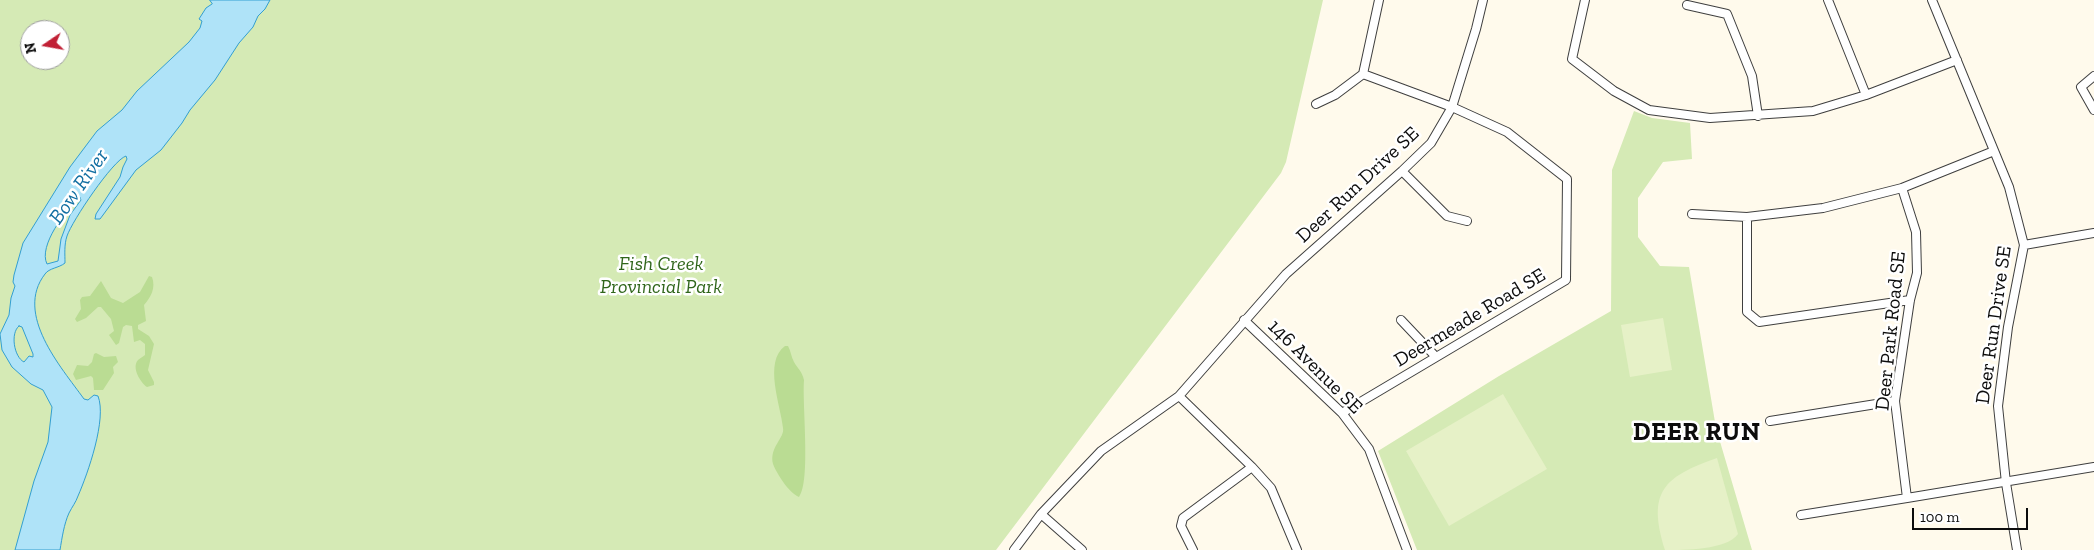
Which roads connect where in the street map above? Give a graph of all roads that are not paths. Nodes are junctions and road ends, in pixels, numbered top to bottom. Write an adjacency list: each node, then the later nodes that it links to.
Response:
1 (1379, 0): 8 (street)
2 (1483, 0): 12 (street, Deer Run Drive SE)
3 (1585, 0): 14 (street)
4 (1828, 0): 10 (street)
5 (1932, 0): 7 (street, Deer Run Drive SE)
6 (1686, 5): 14 (street)
7 (1957, 60): 10 (street); 15 (street, Deer Run Drive SE)
8 (1363, 74): 11 (street); 12 (street)
9 (2094, 76): 13 (street)
10 (1866, 95): 14 (street)
11 (1316, 104)
12 (1452, 107): 16 (street, Deer Run Drive SE); 26 (street, Deermeade Road SE)
13 (2094, 110)
14 (1758, 116)
15 (1994, 151): 17 (street); 22 (street, Deer Run Drive SE)
16 (1402, 171): 20 (street); 24 (street, Deer Run Drive SE)
17 (1902, 188): 19 (street); 23 (street, Deer Park Road SE)
18 (1692, 214): 19 (street)
19 (1747, 217): 23 (street)
20 (1467, 222)
21 (2094, 233): 22 (street)
22 (2024, 245): 33 (street, Deer Run Drive SE)
23 (1910, 300): 28 (street, Deer Park Road SE)
24 (1244, 320): 27 (street, Deer Run Drive SE); 29 (street, 146 Avenue SE)
25 (1401, 320): 26 (street)
26 (1436, 357): 29 (street, Deermeade Road SE)
27 (1179, 396): 31 (street); 35 (street, Deer Run Drive SE)
28 (1895, 401): 30 (street); 34 (street, Deer Park Road SE)
29 (1342, 413): 41 (street, 146 Avenue SE)
30 (1770, 421)
31 (1252, 466): 39 (street); 40 (street)
32 (2094, 467): 33 (street)
33 (2006, 483): 34 (street); 42 (street, Deer Run Drive SE)
34 (1907, 498): 36 (street)
35 (1041, 514): 37 (street, Deer Run Drive SE); 38 (street)
36 (1801, 515)
37 (1014, 550)
38 (1082, 550)
39 (1193, 550)
40 (1297, 550)
41 (1407, 550)
42 (2017, 550)

